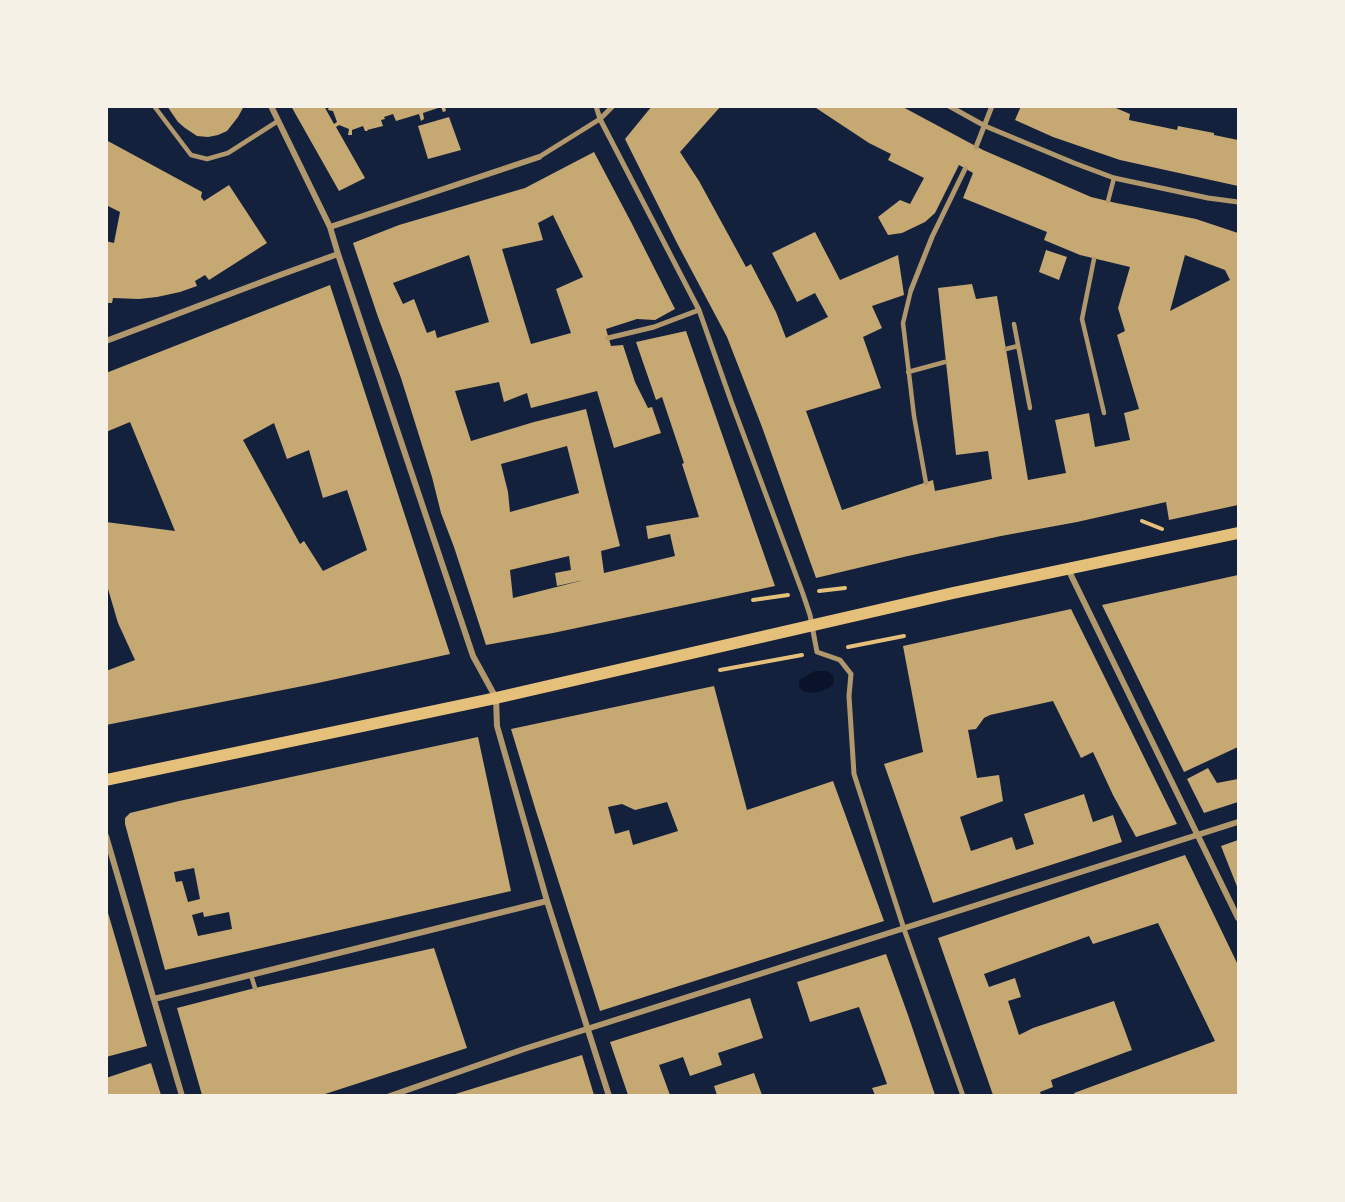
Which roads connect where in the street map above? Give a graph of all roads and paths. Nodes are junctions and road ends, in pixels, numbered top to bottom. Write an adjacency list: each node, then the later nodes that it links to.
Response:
1 (154, 106): 8 (lane)
2 (271, 106): 8 (street)
3 (596, 106): 7 (street)
4 (613, 106): 7 (street)
5 (949, 106): 9 (street)
6 (992, 106): 9 (street)
7 (600, 119): 11 (street); 20 (street)
8 (278, 121): 16 (street)
9 (985, 126): 10 (street); 13 (street)
10 (976, 147)
11 (539, 157): 16 (street)
12 (965, 169): 19 (street)
13 (1114, 178): 14 (lane); 15 (street)
14 (1108, 201)
15 (1239, 202)
16 (330, 227): 17 (street)
17 (338, 254): 23 (street); 34 (street)
18 (1094, 260): 29 (lane)
19 (911, 290): 27 (lane)
20 (699, 310): 22 (street); 33 (street)
21 (1014, 324): 24 (lane)
22 (608, 338)
23 (106, 341)
24 (1018, 346): 25 (lane); 28 (lane)
25 (1006, 349)
26 (945, 362): 27 (lane)
27 (908, 372): 30 (lane)
28 (1030, 408)
29 (1104, 413)
30 (926, 483)
31 (1239, 533): 32 (main road)
32 (1067, 569): 33 (main road); 37 (street)
33 (812, 626): 34 (main road); 41 (street)
34 (496, 698): 35 (main road); 39 (street)
35 (106, 780)
36 (1239, 822): 37 (street)
37 (1199, 835): 40 (street); 41 (street)
38 (106, 836): 44 (street)
39 (547, 902): 42 (street); 45 (street)
40 (1239, 918)
41 (904, 929): 45 (street); 49 (street)
42 (251, 975): 43 (lane); 44 (street)
43 (255, 988)
44 (154, 999): 46 (street)
45 (587, 1029): 47 (street); 48 (street)
46 (182, 1095)
47 (390, 1095)
48 (609, 1095)
49 (963, 1095)

